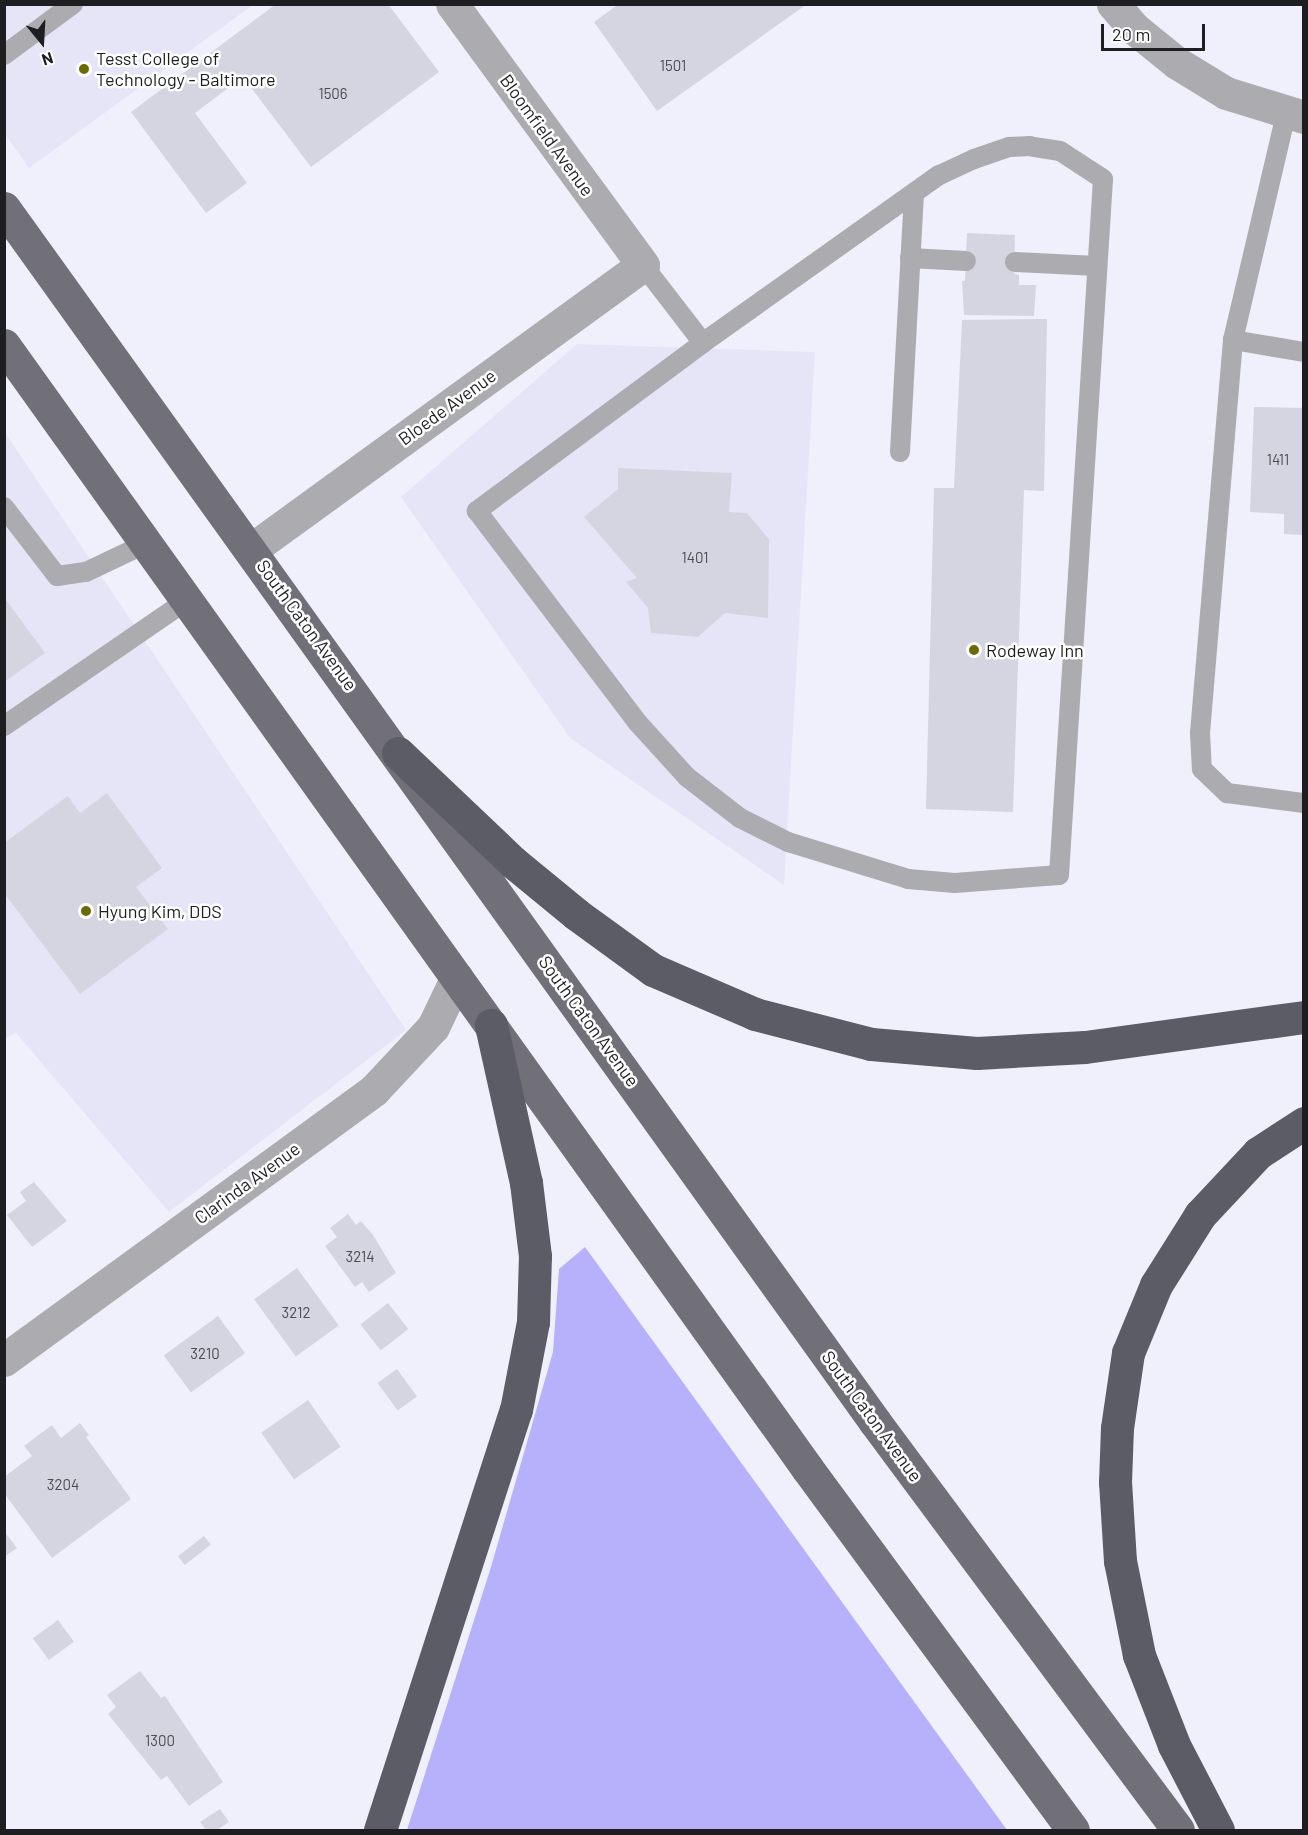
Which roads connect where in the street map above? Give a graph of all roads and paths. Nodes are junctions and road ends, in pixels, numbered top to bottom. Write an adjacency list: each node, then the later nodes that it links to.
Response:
1 (73, 4): 4 (lane)
2 (452, 4): 11 (street, Bloomfield Avenue)
3 (1113, 4): 5 (street)
4 (4, 55)
5 (1295, 116): 13 (lane)
6 (914, 194): 8 (lane); 12 (lane); 14 (lane)
7 (4, 208): 20 (main road, South Caton Avenue)
8 (910, 258): 9 (lane); 17 (lane)
9 (966, 261)
10 (1015, 262): 12 (lane)
11 (642, 265): 14 (lane); 20 (street, Bloede Avenue)
12 (1097, 266): 14 (lane)
13 (1233, 340): 16 (lane); 24 (lane)
14 (703, 343)
15 (4, 345): 19 (main road)
16 (1304, 352)
17 (900, 452)
18 (4, 507): 19 (lane)
19 (147, 543): 21 (main road)
20 (252, 549): 23 (main road, South Caton Avenue)
21 (187, 600): 22 (lane); 25 (main road)
22 (4, 726)
23 (398, 753): 26 (highway); 32 (main road, South Caton Avenue)
24 (1304, 803)
25 (457, 977): 27 (main road); 29 (street, Clarinda Avenue)
26 (1304, 1017)
27 (491, 1025): 30 (highway); 31 (main road)
28 (1304, 1123): 33 (highway)
29 (4, 1360)
30 (380, 1830)
31 (1073, 1830)
32 (1178, 1830)
33 (1218, 1830)

